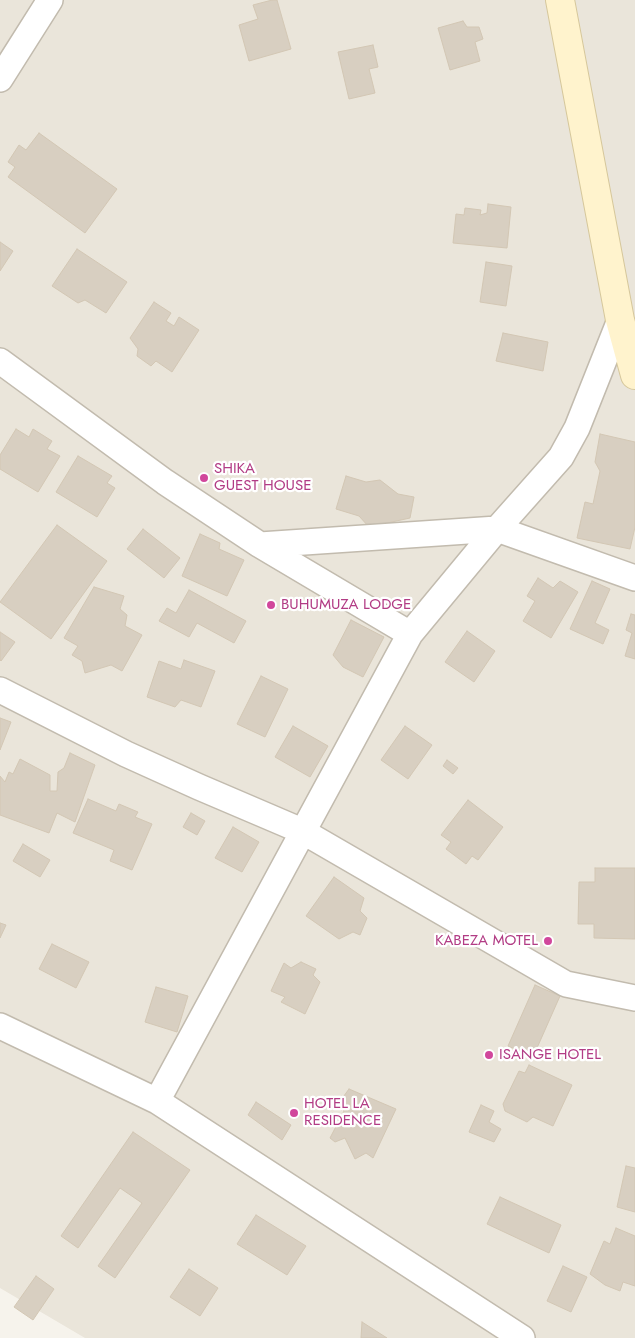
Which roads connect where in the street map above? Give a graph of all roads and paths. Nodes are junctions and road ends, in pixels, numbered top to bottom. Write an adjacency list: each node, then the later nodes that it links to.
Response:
1 (50, 0): 3 (street)
2 (560, 0): 4 (main road)
3 (0, 79)
4 (620, 320): 6 (main road); 7 (street)
5 (0, 361): 8 (street)
6 (635, 375)
7 (497, 529): 8 (street); 9 (street); 10 (street)
8 (260, 545): 10 (street)
9 (635, 578)
10 (410, 634): 12 (street)
11 (0, 690): 12 (street)
12 (302, 831): 13 (street); 15 (street)
13 (635, 998)
14 (0, 1026): 15 (street)
15 (157, 1101): 16 (street)
16 (522, 1338)

